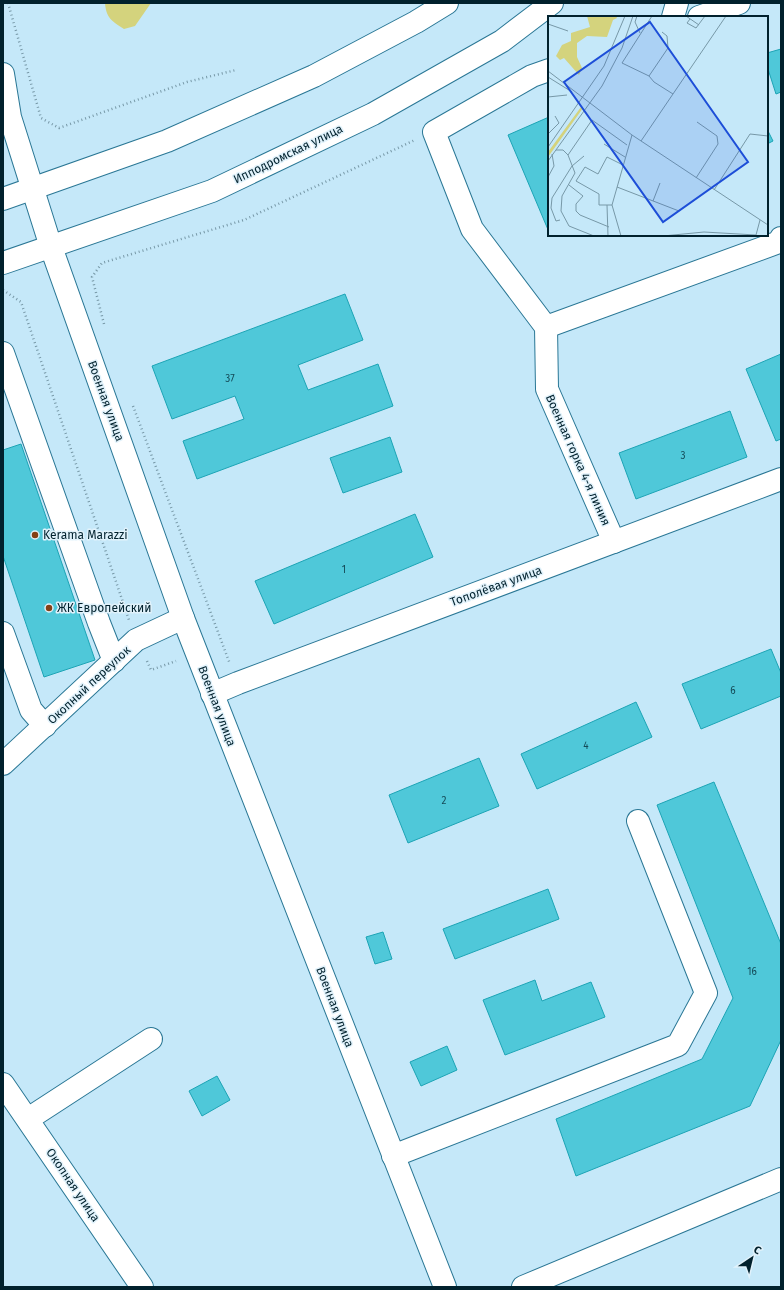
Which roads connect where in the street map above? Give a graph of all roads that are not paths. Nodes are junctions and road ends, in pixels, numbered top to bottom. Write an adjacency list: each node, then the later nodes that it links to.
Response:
1 (447, 3): 10 (main road)
2 (552, 3): 13 (main road, Ипподромская улица)
3 (676, 3): 5 (main road)
4 (739, 3): 6 (main road)
5 (673, 16)
6 (702, 16)
7 (548, 70): 15 (main road)
8 (3, 74): 9 (main road, Военная улица)
9 (6, 111): 10 (main road, Военная улица)
10 (33, 189): 11 (main road); 13 (main road, Военная улица)
11 (3, 199)
12 (781, 238): 15 (main road)
13 (51, 247): 14 (main road, Ипподромская улица); 19 (main road, Военная улица)
14 (3, 263)
15 (546, 327): 18 (main road, Военная горка 4-я линия)
16 (3, 353): 21 (main road)
17 (781, 480): 18 (main road, Тополёвая улица)
18 (614, 542): 22 (main road, Тополёвая улица)
19 (183, 618): 21 (main road, Окопный переулок); 22 (main road, Военная улица)
20 (3, 632): 23 (main road)
21 (114, 661): 23 (main road, Окопный переулок)
22 (212, 694): 29 (main road, Военная улица)
23 (45, 726): 24 (main road, Окопный переулок)
24 (3, 764)
25 (638, 821): 29 (main road)
26 (151, 1039): 28 (main road)
27 (3, 1084): 28 (main road, Окопная улица)
28 (28, 1119): 31 (main road, Окопная улица)
29 (393, 1156): 32 (main road, Военная улица)
30 (781, 1179): 33 (main road)
31 (142, 1287)
32 (445, 1287)
33 (523, 1287)

